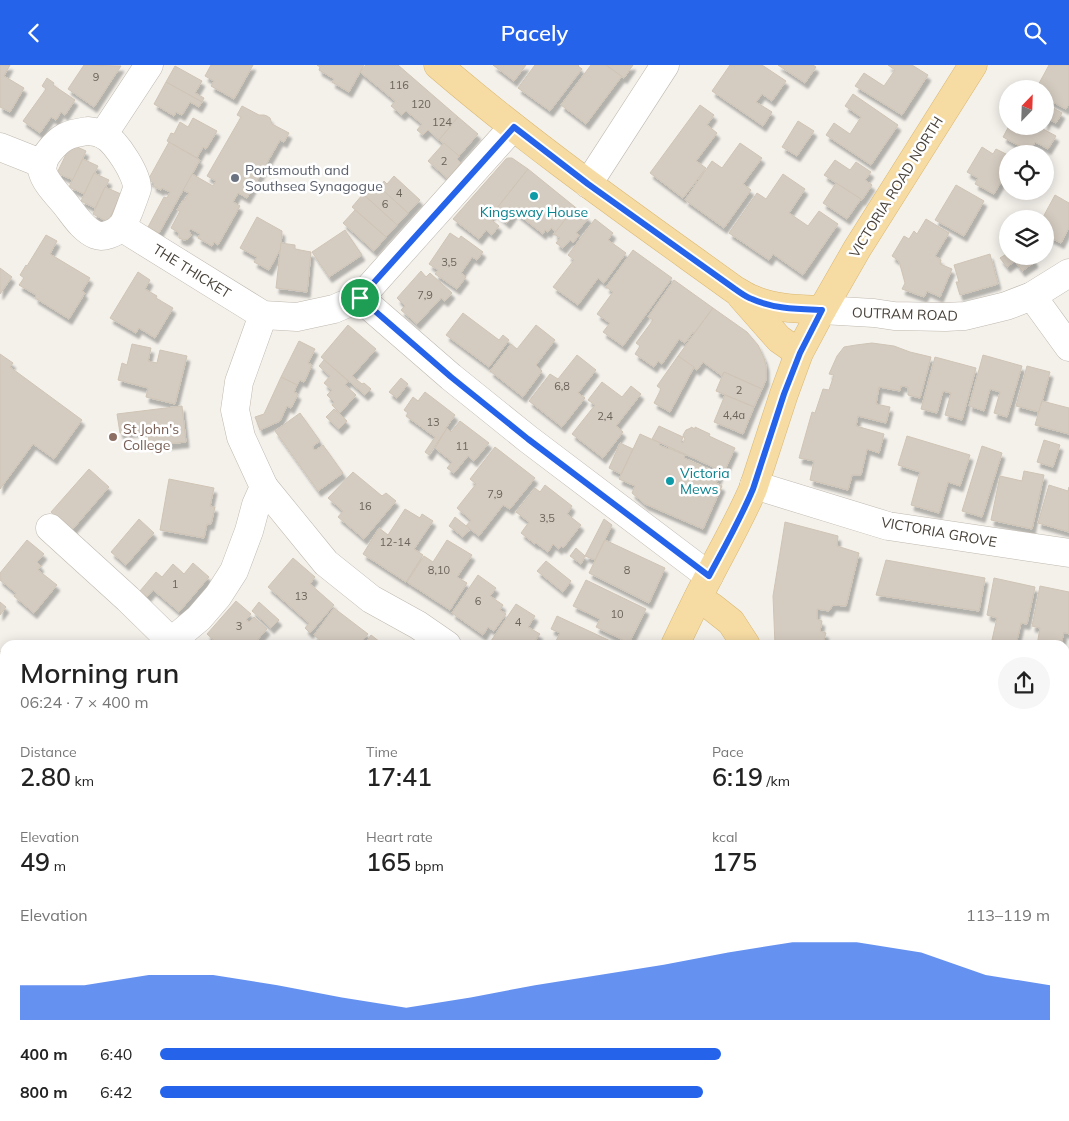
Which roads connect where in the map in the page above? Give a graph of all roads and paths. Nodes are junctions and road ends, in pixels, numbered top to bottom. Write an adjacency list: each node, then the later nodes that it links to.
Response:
1 (149, 65): 6 (street)
2 (438, 65): 5 (main road)
3 (665, 65): 9 (street)
4 (973, 65): 15 (main road, VICTORIA ROAD NORTH)
5 (514, 127): 9 (main road); 14 (street)
6 (104, 135): 8 (street); 10 (street)
7 (0, 147): 8 (street)
8 (42, 164): 10 (street)
9 (588, 184): 12 (main road)
10 (121, 227): 16 (street, THE THICKET)
11 (1069, 273): 13 (street, OUTRAM ROAD)
12 (735, 289): 15 (main road); 18 (main road)
13 (1032, 296): 15 (street, OUTRAM ROAD); 17 (street)
14 (360, 298): 16 (street); 23 (street)
15 (822, 310): 18 (main road, VICTORIA ROAD NORTH)
16 (263, 315): 20 (street)
17 (1069, 347)
18 (800, 353): 19 (main road, VICTORIA ROAD NORTH)
19 (754, 485): 22 (street, VICTORIA GROVE); 23 (main road, VICTORIA ROAD NORTH)
20 (264, 487): 25 (street); 26 (street)
21 (50, 528): 24 (street)
22 (1069, 553)
23 (703, 587): 27 (main road, VICTORIA ROAD NORTH); 28 (main road)
24 (167, 640)
25 (175, 640)
26 (440, 640)
27 (677, 640)
28 (743, 640)

